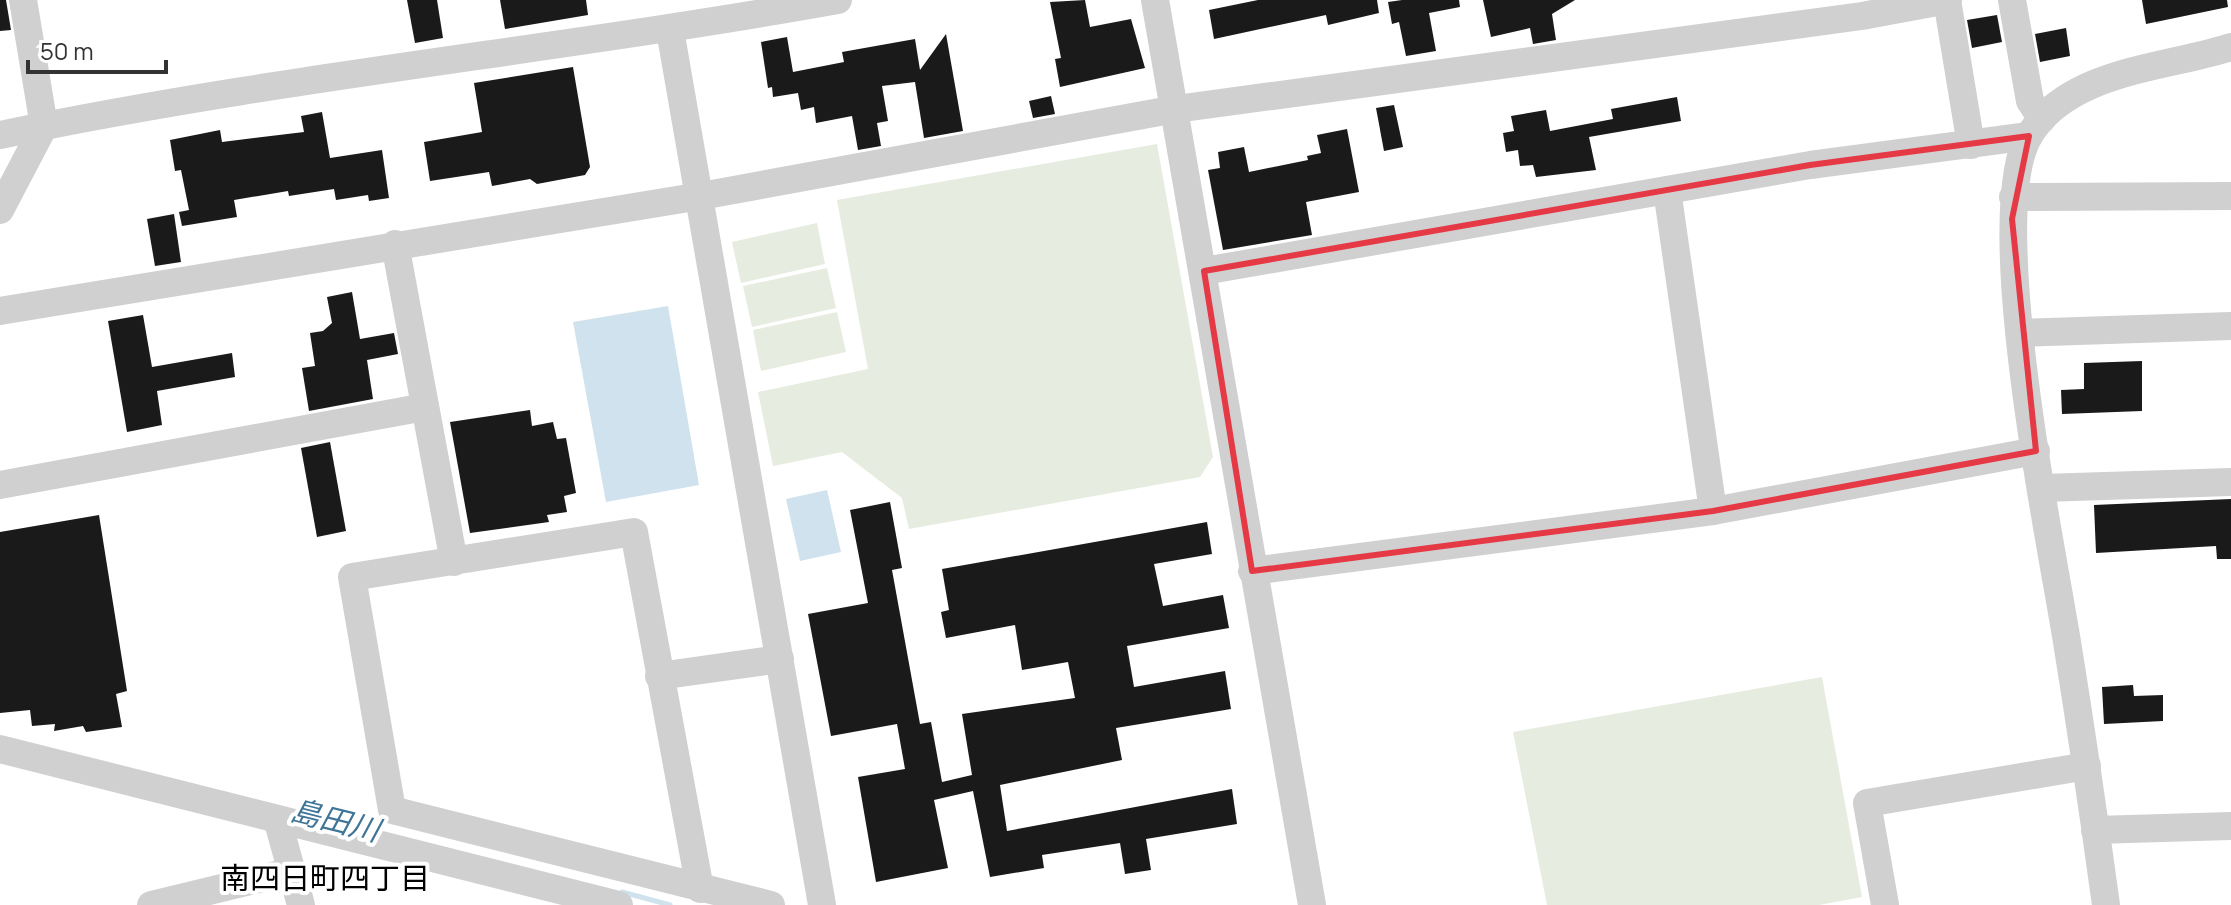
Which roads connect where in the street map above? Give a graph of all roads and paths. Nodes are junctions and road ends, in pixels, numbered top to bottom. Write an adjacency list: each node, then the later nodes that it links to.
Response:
1 (23, 0): 9 (street)
2 (838, 0): 6 (street)
3 (1155, 0): 8 (street)
4 (1947, 0): 8 (street); 12 (street)
5 (2012, 0): 10 (street)
6 (670, 30): 9 (street); 14 (street)
7 (2231, 47): 10 (street)
8 (1176, 109): 14 (street); 19 (street)
9 (44, 126): 11 (street); 17 (street)
10 (2036, 127): 12 (street); 16 (street)
11 (0, 135)
12 (1971, 145): 13 (street)
13 (1667, 190): 19 (street); 28 (street)
14 (701, 196): 18 (street); 31 (street)
15 (2231, 196): 16 (street)
16 (2013, 197): 22 (street)
17 (0, 210)
18 (395, 244): 20 (street); 23 (street)
19 (1204, 271): 30 (street)
20 (0, 311)
21 (2231, 326): 22 (street)
22 (2020, 333): 24 (street)
23 (425, 407): 26 (street); 29 (street)
24 (2036, 451): 27 (street); 28 (street)
25 (2231, 482): 27 (street)
26 (0, 485)
27 (2042, 488): 34 (street)
28 (1713, 511): 30 (street)
29 (454, 562): 32 (street); 39 (street)
30 (1252, 571): 45 (street)
31 (780, 659): 32 (street); 44 (street)
32 (659, 676): 39 (street)
33 (0, 749): 35 (street)
34 (2087, 766): 37 (street); 46 (street)
35 (278, 822): 38 (street); 42 (street)
36 (2231, 826): 37 (street)
37 (2095, 830): 47 (street)
38 (292, 871): 40 (street); 41 (street)
39 (700, 889): 43 (street)
40 (151, 905)
41 (301, 905)
42 (619, 905)
43 (771, 905)
44 (822, 905)
45 (1312, 905)
46 (1885, 905)
47 (2106, 905)

